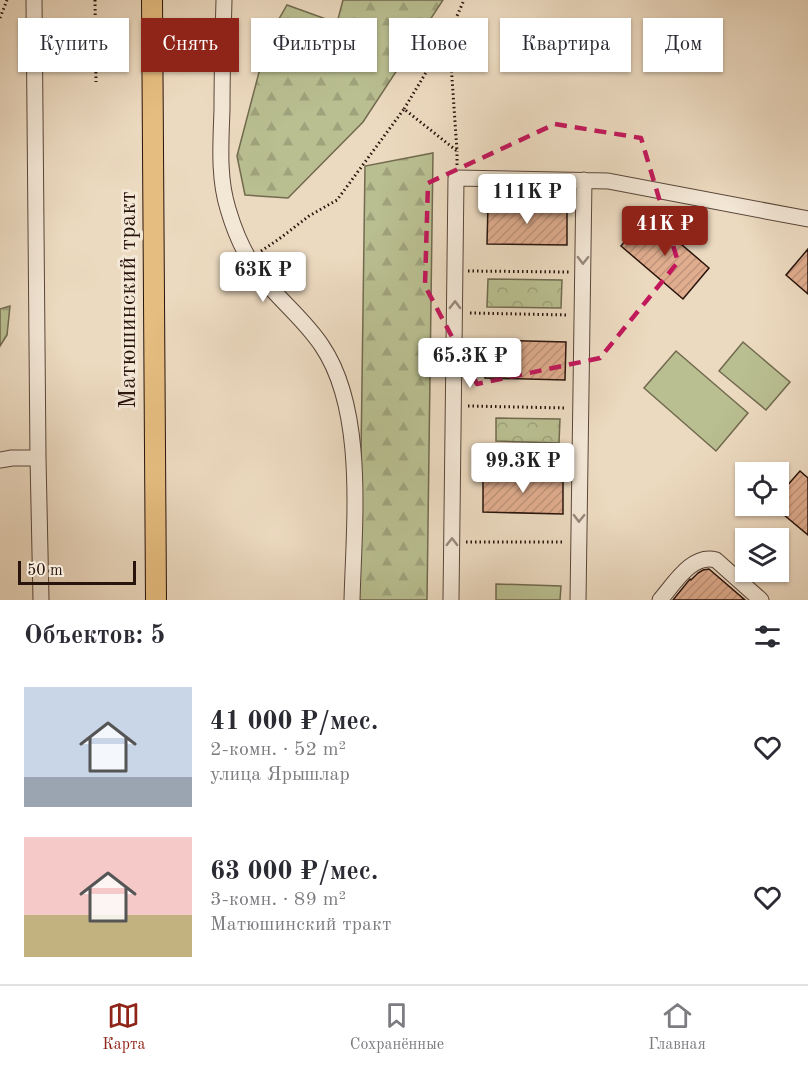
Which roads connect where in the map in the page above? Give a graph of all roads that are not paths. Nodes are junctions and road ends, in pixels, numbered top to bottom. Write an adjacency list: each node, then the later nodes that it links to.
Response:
1 (34, 0): 6 (street)
2 (153, 0): 9 (main road, Матюшинский тракт)
3 (224, 0): 10 (street)
4 (584, 180): 5 (street); 11 (street, one-way to 4); 12 (street, one-way to 12)
5 (808, 219)
6 (38, 458): 7 (street); 8 (street)
7 (0, 460)
8 (41, 600)
9 (156, 600)
10 (352, 600)
11 (452, 600)
12 (578, 600)
13 (660, 600): 14 (street)
14 (761, 600)

